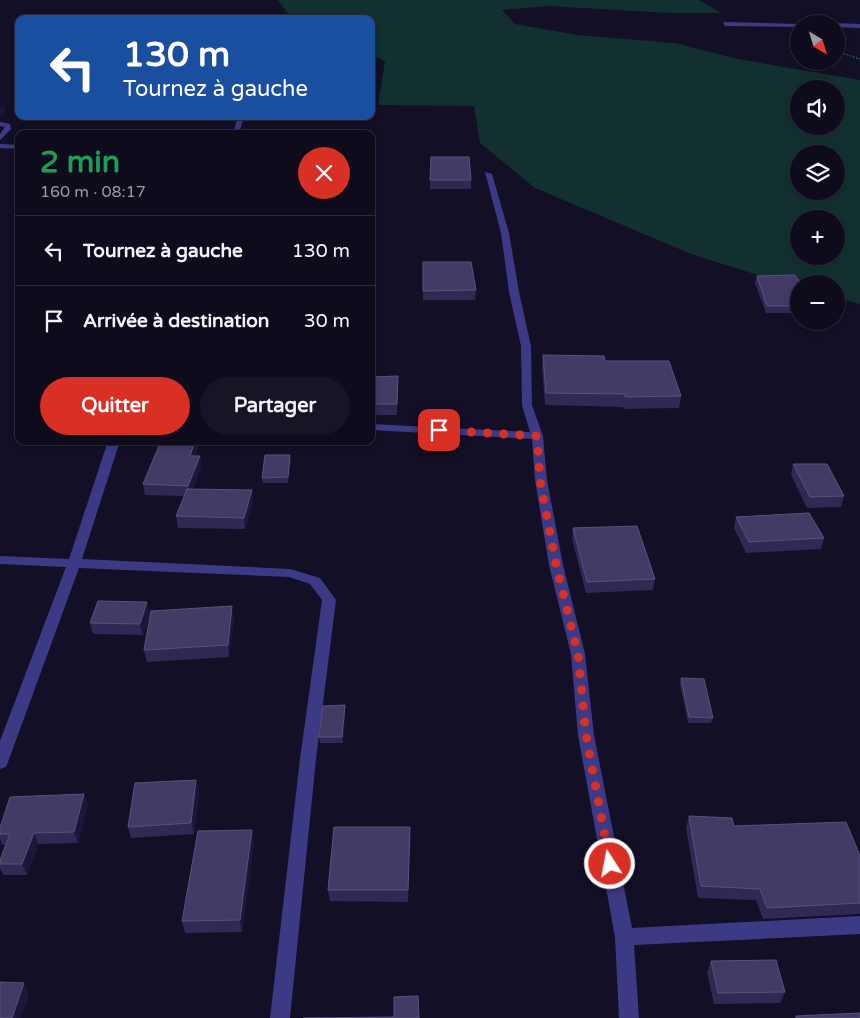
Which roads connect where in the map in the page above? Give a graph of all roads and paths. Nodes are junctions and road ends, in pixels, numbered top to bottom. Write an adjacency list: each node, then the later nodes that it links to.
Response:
1 (725, 24): 2 (street)
2 (790, 25)
3 (845, 26): 4 (street)
4 (860, 26)
5 (845, 54): 6 (path)
6 (860, 59)
7 (0, 124): 8 (street)
8 (0, 138)
9 (0, 146): 10 (street)
10 (15, 146)
11 (488, 174): 13 (street)
12 (375, 427): 13 (street)
13 (537, 436): 19 (street)
14 (113, 445): 16 (street)
15 (0, 560): 16 (street)
16 (74, 562): 17 (street); 20 (street)
17 (0, 762)
18 (860, 925): 19 (street)
19 (624, 937): 21 (street)
20 (280, 1018)
21 (630, 1018)

